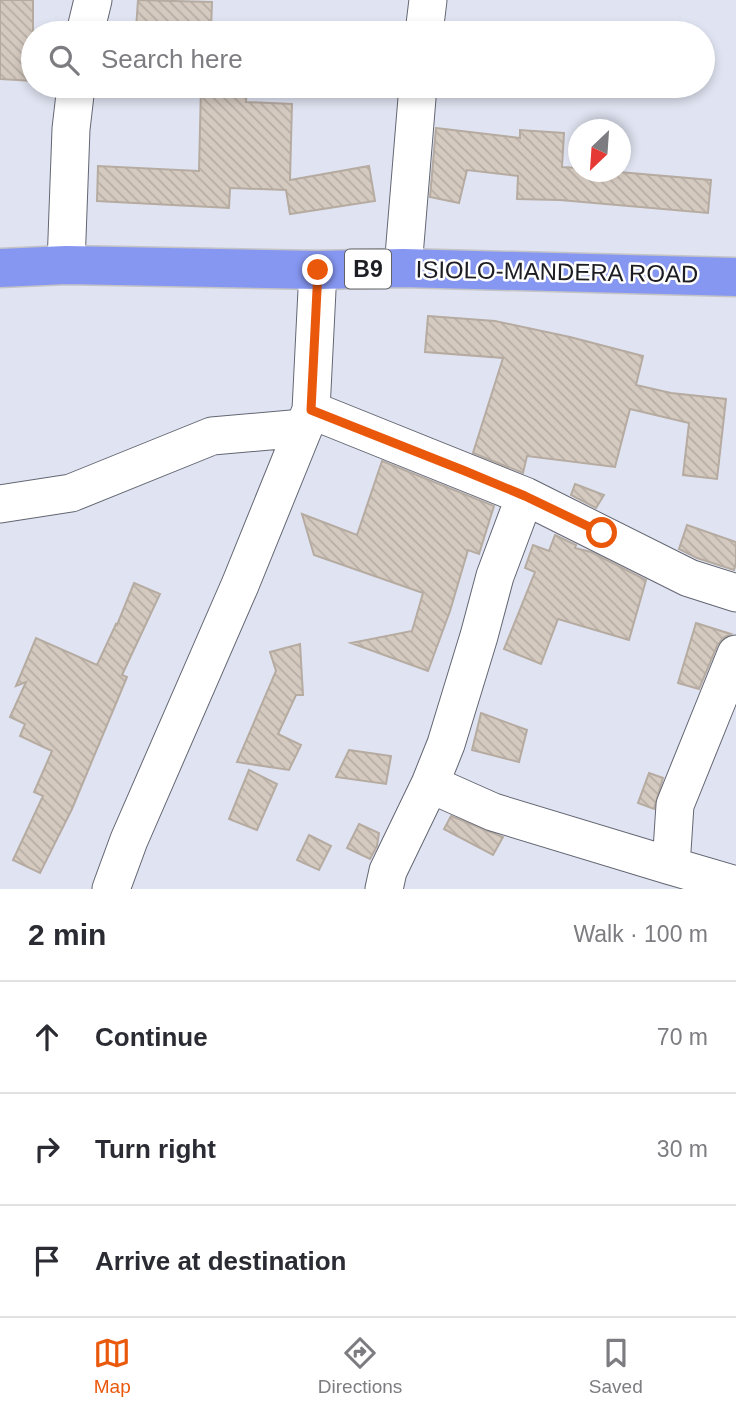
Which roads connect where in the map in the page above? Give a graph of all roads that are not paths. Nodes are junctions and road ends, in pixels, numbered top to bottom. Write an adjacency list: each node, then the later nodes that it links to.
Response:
1 (93, 0): 3 (street)
2 (428, 0): 4 (street)
3 (88, 21)
4 (425, 21)
5 (75, 98): 7 (street)
6 (417, 98): 9 (street)
7 (66, 265): 8 (highway, ISIOLO-MANDERA ROAD / B9); 10 (highway, ISIOLO-MANDERA ROAD / B9)
8 (0, 268)
9 (403, 268): 10 (highway, ISIOLO-MANDERA ROAD / B9); 11 (highway, ISIOLO-MANDERA ROAD / B9)
10 (318, 270): 12 (street)
11 (736, 277)
12 (307, 419): 13 (street); 14 (street); 20 (street)
13 (525, 496): 15 (street); 17 (street)
14 (0, 504)
15 (736, 593)
16 (736, 654): 18 (street)
17 (430, 784): 18 (street); 21 (street)
18 (671, 866): 19 (street)
19 (736, 885)
20 (111, 889)
21 (384, 889)

